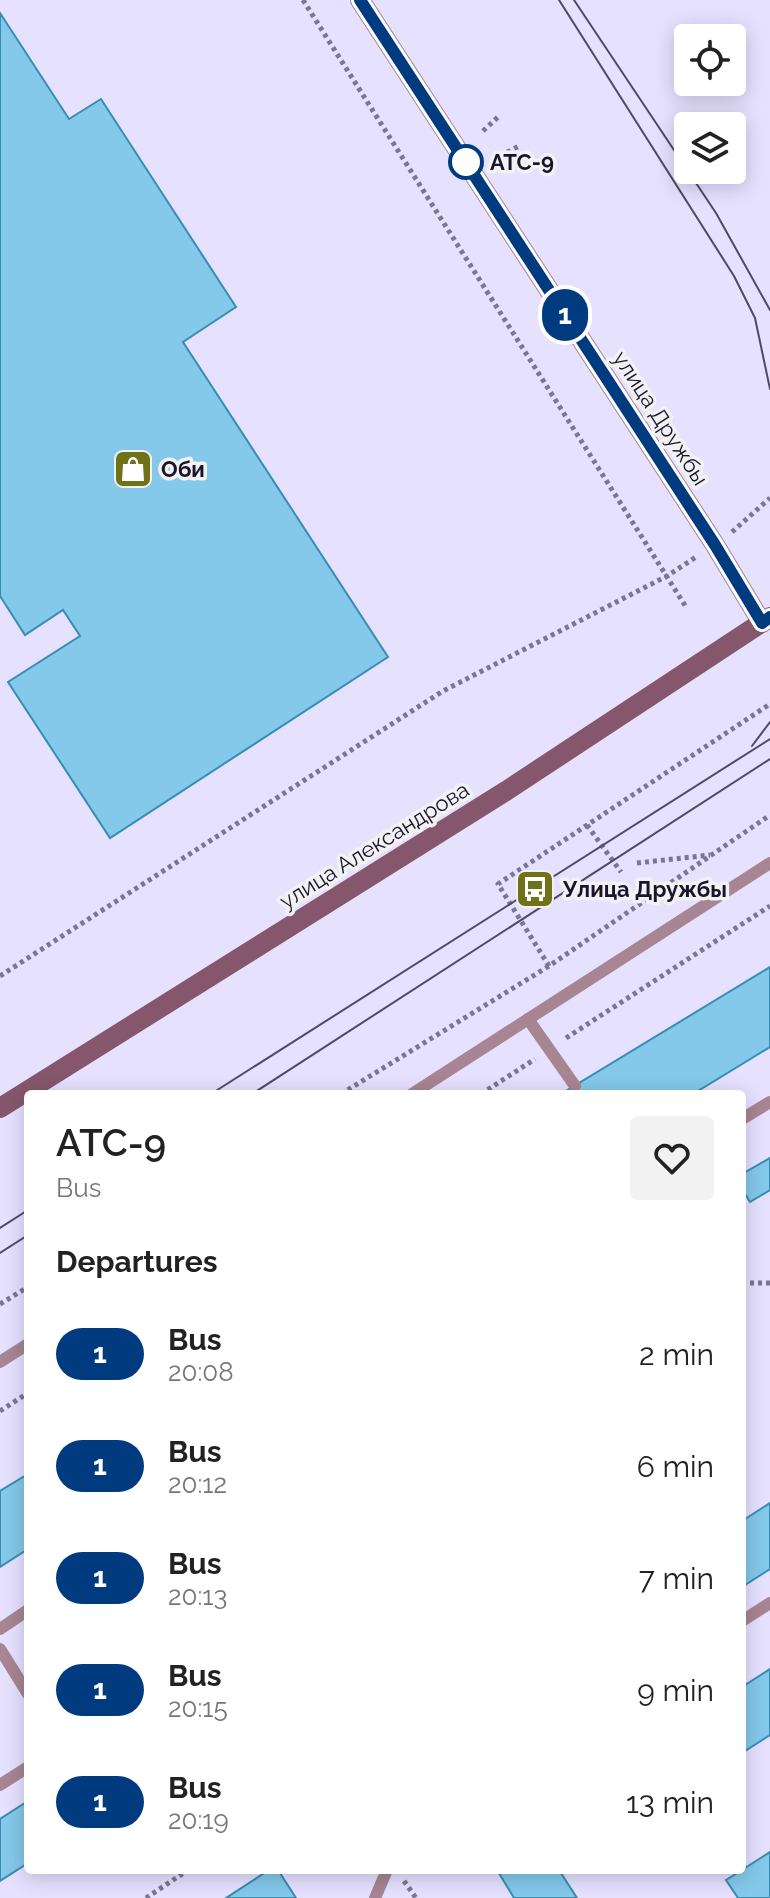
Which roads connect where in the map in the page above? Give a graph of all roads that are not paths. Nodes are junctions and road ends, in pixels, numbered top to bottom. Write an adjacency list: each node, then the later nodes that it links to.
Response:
1 (360, 0): 2 (street, улица Дружбы)
2 (766, 620): 6 (main road, улица Александрова)
3 (770, 863): 4 (lane)
4 (528, 1019): 5 (lane); 7 (lane)
5 (575, 1086)
6 (29, 1090)
7 (418, 1090)
8 (24, 1093): 10 (main road, улица Александрова)
9 (770, 1102): 11 (lane)
10 (0, 1108)
11 (746, 1117)
12 (24, 1347): 13 (lane)
13 (0, 1362)
14 (770, 1603): 16 (lane)
15 (24, 1613): 17 (lane)
16 (746, 1618)
17 (0, 1629)
18 (0, 1649): 19 (lane)
19 (24, 1688)
20 (24, 1770): 21 (lane)
21 (0, 1785)
22 (385, 1874): 23 (lane)
23 (375, 1898)

